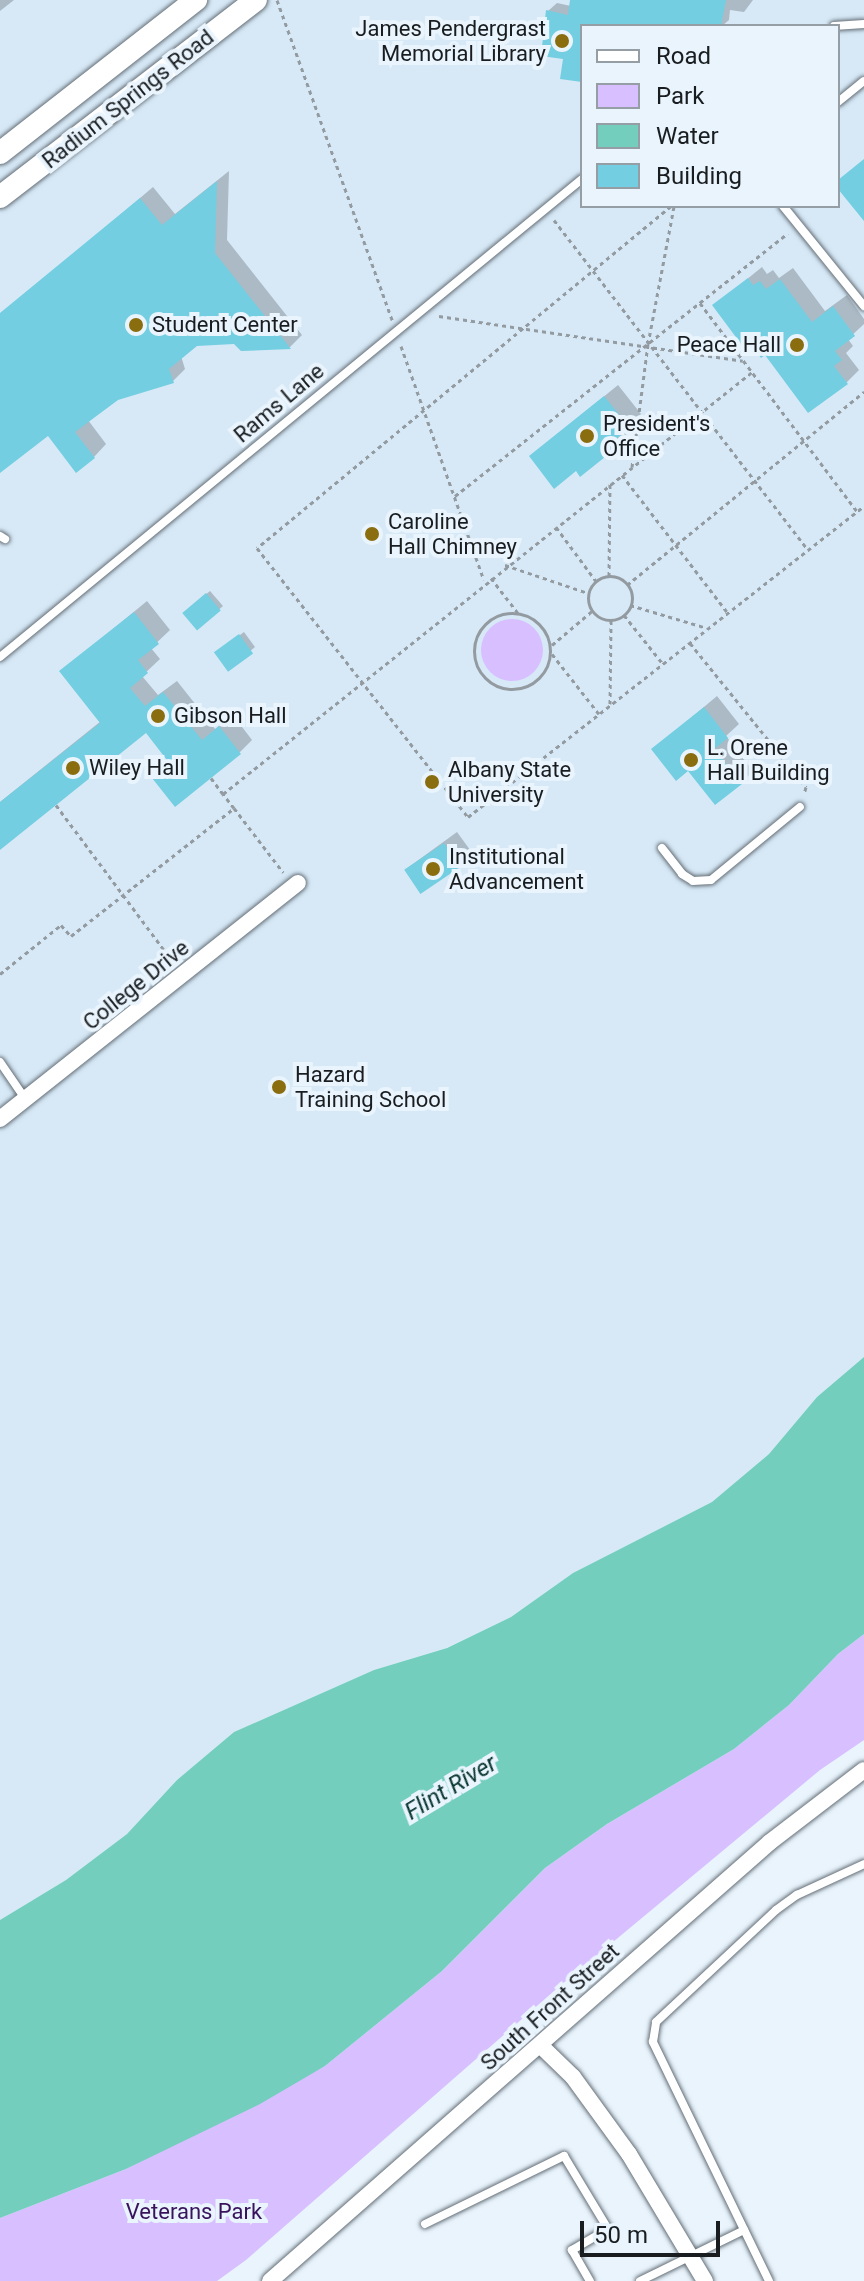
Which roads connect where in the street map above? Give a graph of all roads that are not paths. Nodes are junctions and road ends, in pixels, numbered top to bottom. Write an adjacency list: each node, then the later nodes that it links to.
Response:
1 (256, 0): 9 (main road, Radium Springs Road)
2 (194, 1): 7 (main road, Radium Springs Road)
3 (864, 24): 4 (lane)
4 (840, 26)
5 (864, 81): 6 (lane)
6 (840, 100)
7 (0, 153)
8 (580, 180): 12 (lane, Rams Lane)
9 (0, 197)
10 (785, 208): 11 (lane)
11 (864, 306)
12 (0, 657)
13 (800, 807): 14 (lane)
14 (662, 848)
15 (296, 884): 17 (street, College Drive)
16 (0, 1062): 17 (lane)
17 (26, 1100): 18 (street, College Drive)
18 (0, 1119)
19 (864, 1770): 21 (street, South Front Street)
20 (864, 1864): 23 (lane)
21 (540, 2045): 24 (street); 25 (street, South Front Street)
22 (425, 2224): 26 (lane)
23 (744, 2230): 24 (lane); 29 (lane)
24 (691, 2255): 27 (lane); 28 (street)
25 (270, 2281)
26 (590, 2281)
27 (640, 2281)
28 (705, 2281)
29 (769, 2281)

